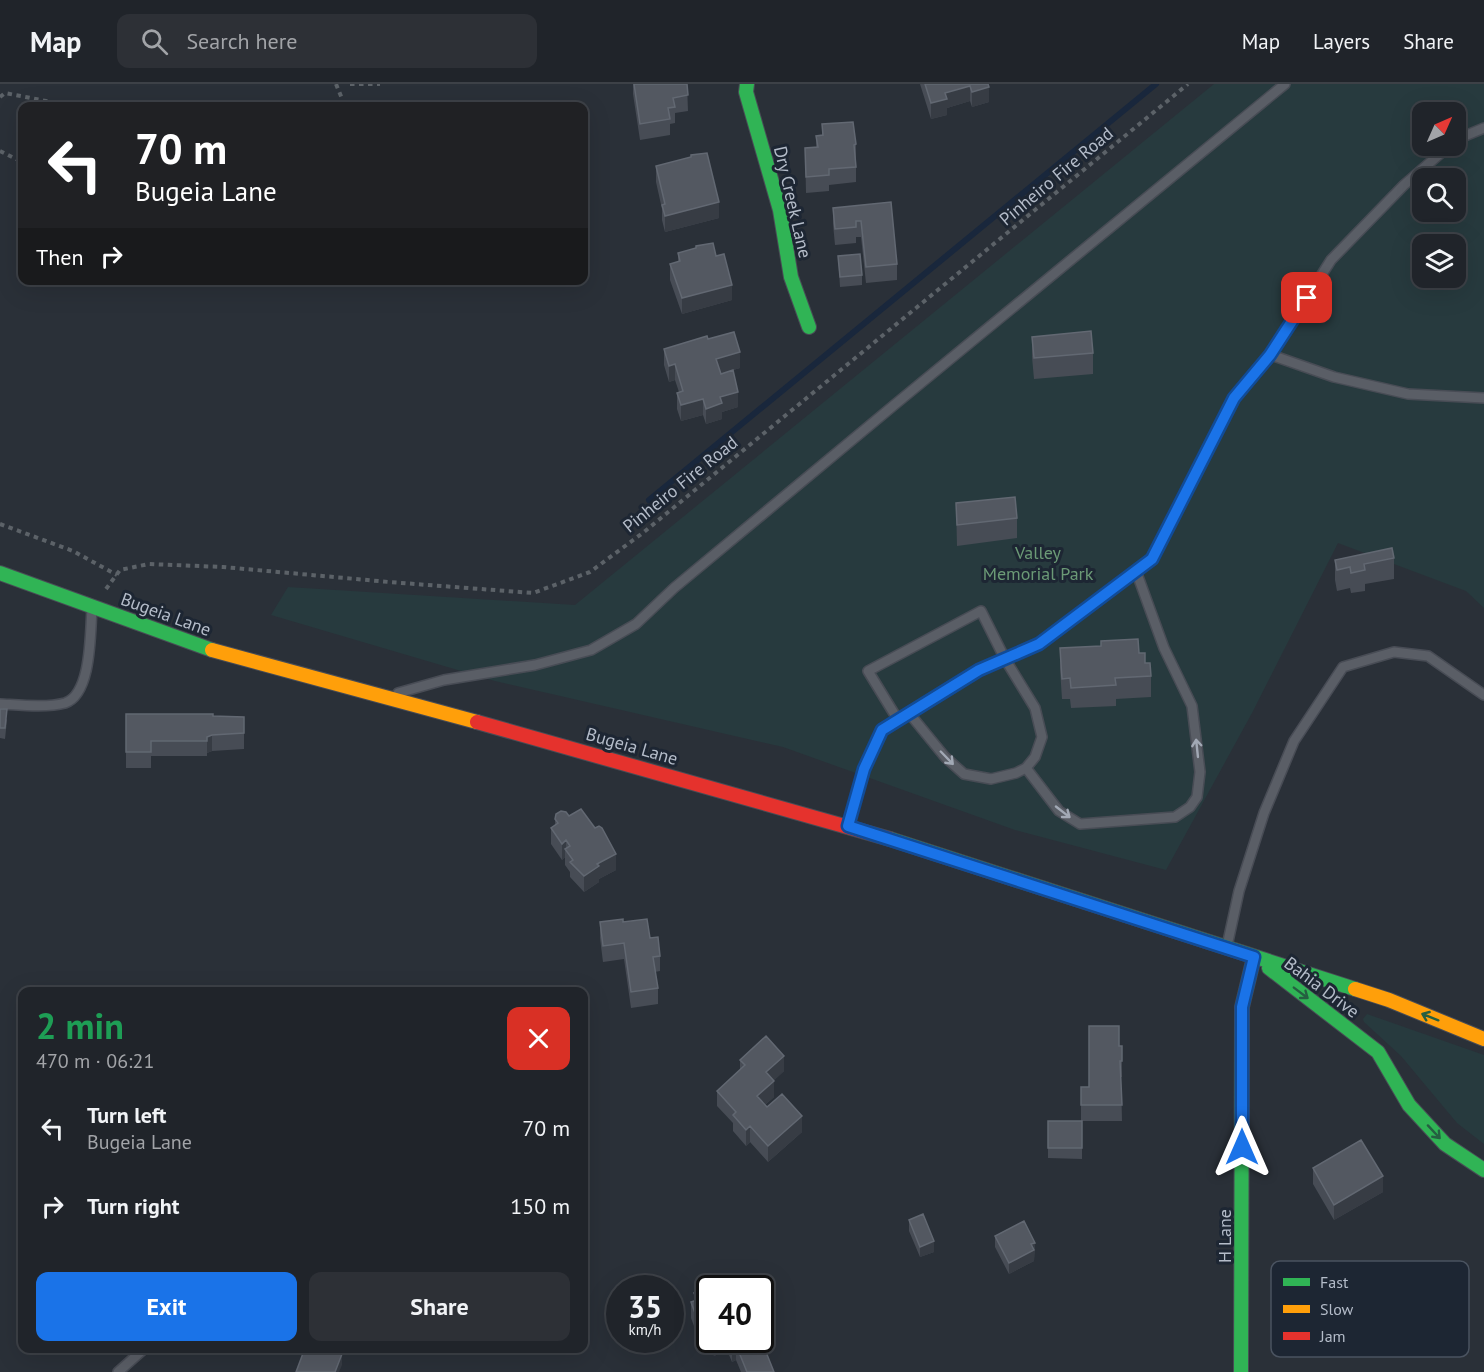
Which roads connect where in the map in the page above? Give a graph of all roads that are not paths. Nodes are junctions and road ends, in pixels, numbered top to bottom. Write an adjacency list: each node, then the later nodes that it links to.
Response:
1 (747, 84): 6 (street, Dry Creek Lane)
2 (1285, 84): 14 (lane)
3 (1484, 128): 4 (lane)
4 (1466, 135)
5 (1437, 156): 7 (lane)
6 (809, 327)
7 (1270, 355): 8 (lane); 9 (lane)
8 (1484, 398)
9 (1136, 571): 12 (lane); 18 (lane, one-way to 9)
10 (0, 573): 11 (street, Bugeia Lane)
11 (93, 606): 14 (street, Bugeia Lane); 15 (lane)
12 (1005, 659): 16 (lane); 17 (lane); 18 (lane)
13 (1484, 695): 20 (lane)
14 (384, 697): 19 (street, Bugeia Lane)
15 (0, 704)
16 (909, 713): 17 (lane); 18 (lane, one-way to 18)
17 (898, 720): 19 (lane)
18 (1026, 768)
19 (848, 826): 20 (street, Bugeia Lane)
20 (1227, 948): 21 (street, Bugeia Lane)
21 (1254, 957): 22 (street, Bahia Drive, one-way to 21); 23 (street, Bahia Drive, one-way to 23); 26 (street, H Lane)
22 (1484, 1039)
23 (1484, 1170)
24 (139, 1353): 25 (lane)
25 (118, 1372)
26 (1241, 1372)

